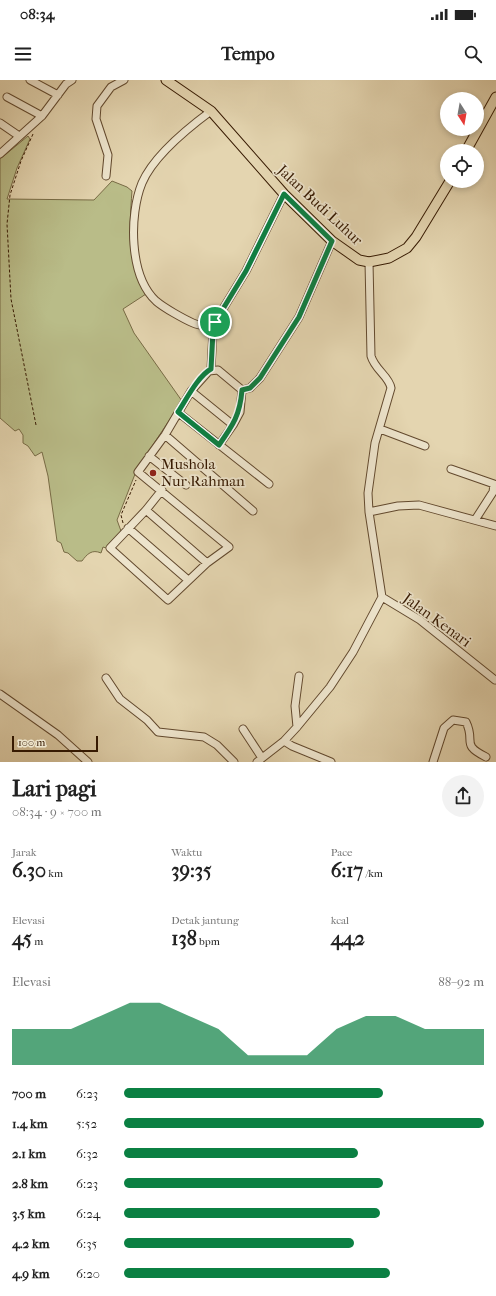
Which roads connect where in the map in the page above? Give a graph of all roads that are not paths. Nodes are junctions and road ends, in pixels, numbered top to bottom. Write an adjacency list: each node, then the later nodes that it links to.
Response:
1 (30, 80): 5 (street)
2 (72, 80): 5 (street)
3 (124, 80): 15 (street)
4 (166, 80): 9 (main road, Jalan Budi Luhur)
5 (58, 95): 10 (street)
6 (7, 97): 10 (street)
7 (496, 97): 8 (main road)
8 (493, 108): 13 (main road)
9 (211, 111): 17 (main road, Jalan Budi Luhur); 20 (street)
10 (42, 116): 12 (street)
11 (0, 123): 12 (street)
12 (19, 136): 14 (street)
13 (470, 144)
14 (0, 154)
15 (106, 176)
16 (446, 188): 19 (main road, Jalan Budi Luhur)
17 (284, 194): 18 (main road, Jalan Budi Luhur); 20 (street)
18 (332, 241): 19 (main road, Jalan Budi Luhur); 22 (street)
19 (370, 262): 26 (street)
20 (214, 327): 21 (street)
21 (211, 369): 22 (street); 23 (street)
22 (242, 390): 25 (street)
23 (191, 391): 24 (street); 25 (street)
24 (178, 412): 27 (street); 28 (street)
25 (233, 425): 28 (street)
26 (380, 429): 29 (street); 37 (street)
27 (165, 435): 30 (street); 36 (street)
28 (219, 445): 32 (street)
29 (424, 446)
30 (149, 456): 33 (street); 34 (street)
31 (451, 469): 38 (street)
32 (270, 484)
33 (186, 485)
34 (162, 490): 35 (street); 41 (street)
35 (146, 510): 40 (street); 41 (street)
36 (253, 511)
37 (369, 512): 38 (street); 43 (street)
38 (475, 520): 39 (street)
39 (496, 526)
40 (128, 528): 42 (street); 42 (street)
41 (207, 563): 42 (street)
42 (188, 580)
43 (382, 597): 46 (street, Jalan Kenari); 48 (street)
44 (299, 676): 48 (street)
45 (106, 678): 54 (street)
46 (495, 680)
47 (0, 694): 53 (street)
48 (297, 727): 50 (street)
49 (243, 729): 52 (street)
50 (284, 741): 52 (street); 55 (street)
51 (486, 757): 56 (street)
52 (262, 760)
53 (88, 762)
54 (234, 762)
55 (331, 762)
56 (433, 762)

